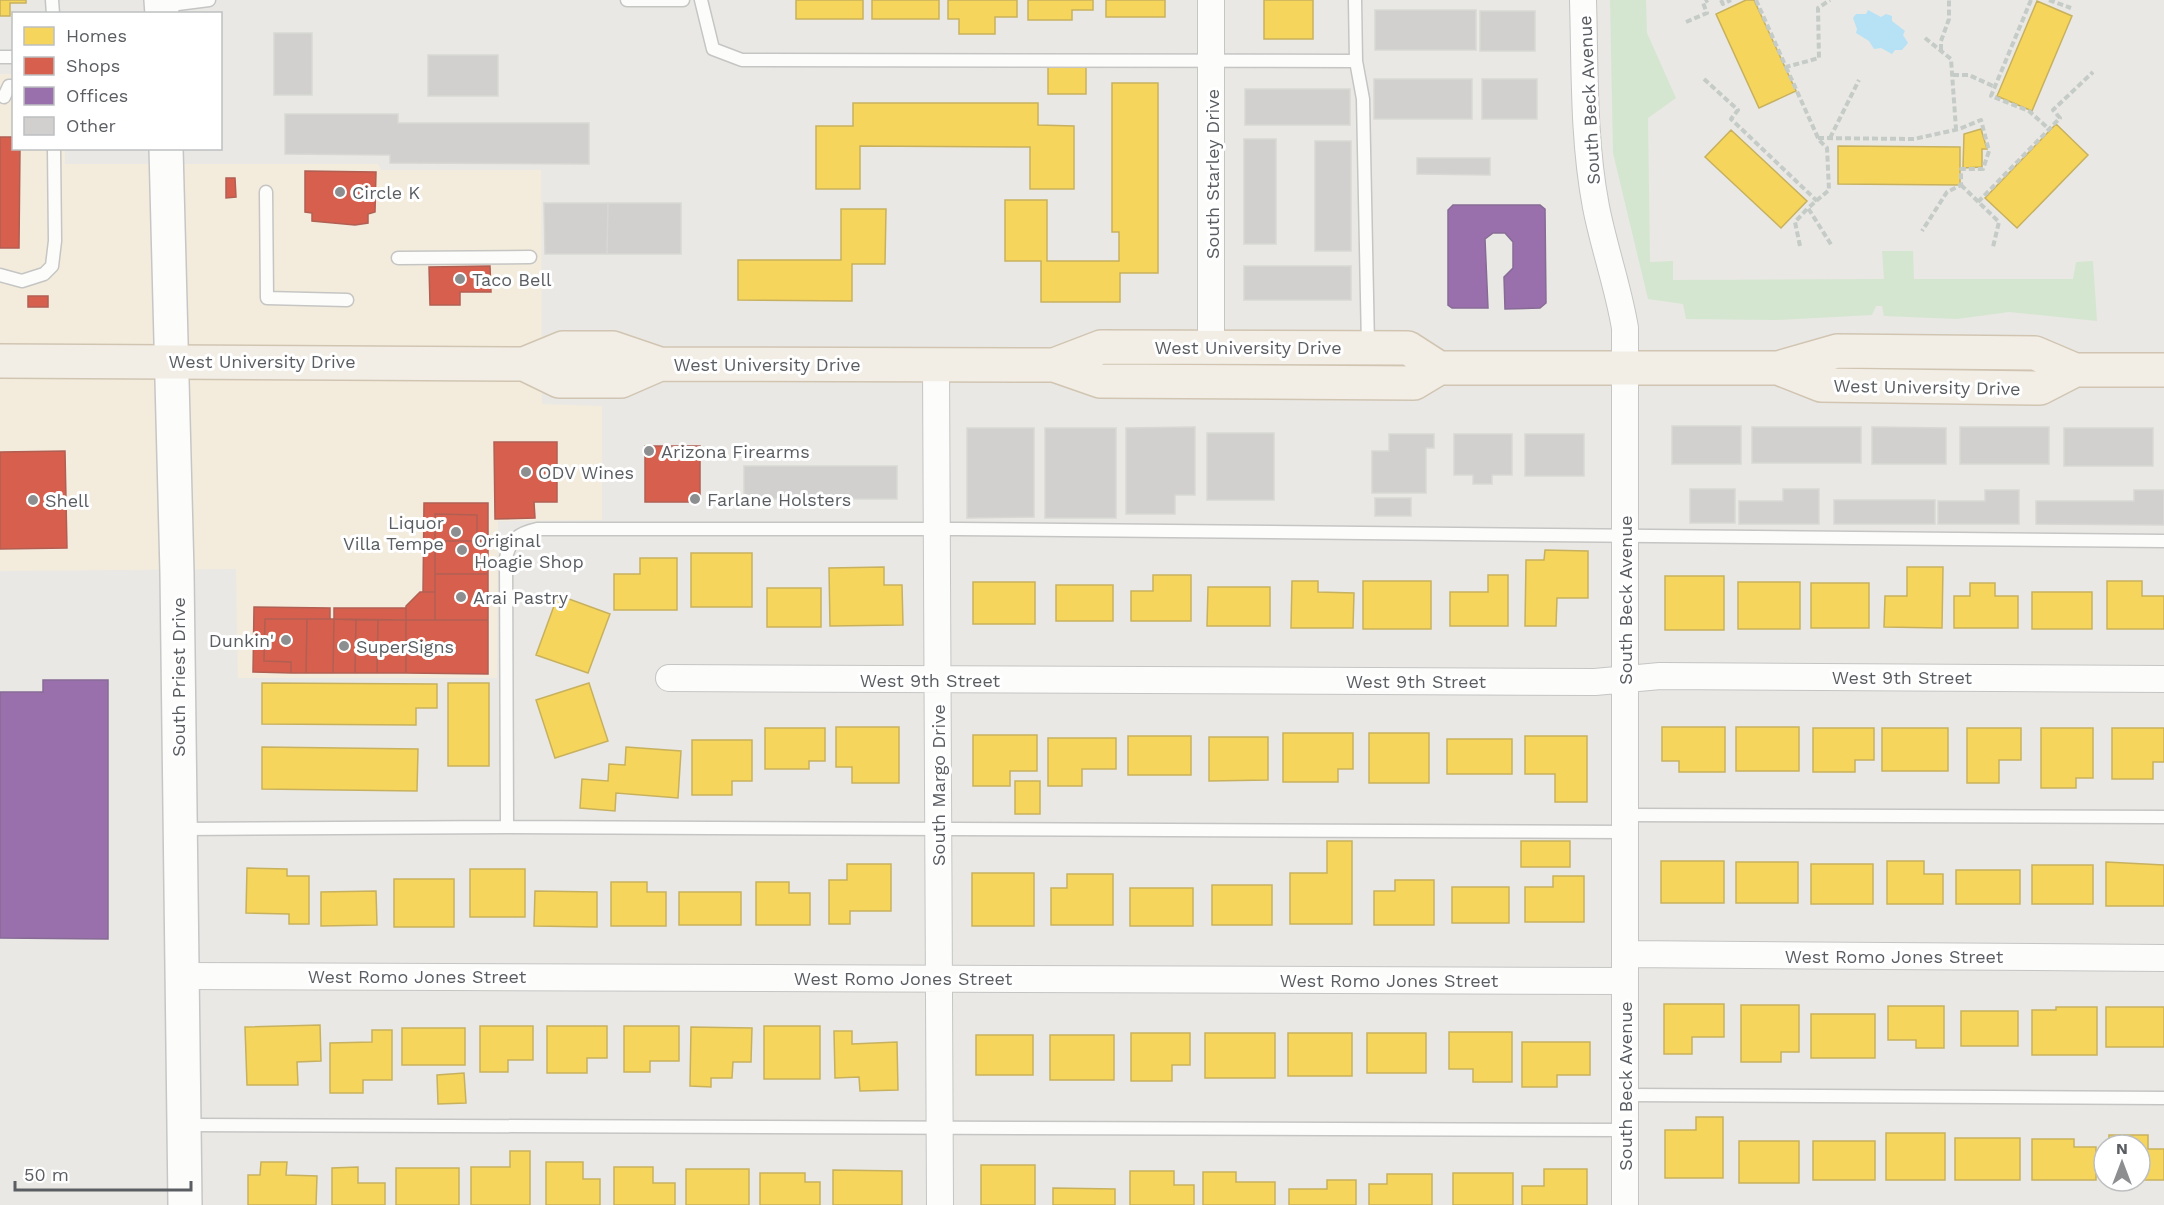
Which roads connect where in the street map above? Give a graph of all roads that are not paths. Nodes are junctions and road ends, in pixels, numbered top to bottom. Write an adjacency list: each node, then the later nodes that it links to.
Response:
1 (209, 0): 8 (lane)
2 (627, 0): 3 (lane)
3 (683, 0)
4 (701, 0): 9 (lane)
5 (1211, 0): 9 (street, South Starley Drive)
6 (1355, 0): 10 (lane)
7 (1583, 0): 27 (street, South Beck Avenue)
8 (161, 7)
9 (1212, 61): 10 (lane); 20 (street, South Starley Drive)
10 (1356, 61): 21 (lane)
11 (12, 86): 12 (lane)
12 (6, 98)
13 (54, 150): 18 (lane)
14 (166, 150): 23 (main road, South Priest Drive)
15 (266, 192): 19 (lane)
16 (530, 257): 17 (lane)
17 (398, 258)
18 (0, 275)
19 (347, 300)
20 (1211, 348): 21 (main road, West University Drive); 24 (main road, West University Drive)
21 (1368, 348): 26 (main road, West University Drive)
22 (0, 361): 23 (main road, West University Drive)
23 (173, 361): 25 (main road, West University Drive); 40 (main road, South Priest Drive)
24 (1054, 365): 25 (main road, West University Drive); 26 (main road, West University Drive)
25 (936, 366): 29 (street, South Margo Drive)
26 (1439, 368): 27 (main road, West University Drive)
27 (1625, 368): 28 (main road, West University Drive); 30 (street, South Beck Avenue)
28 (2164, 370)
29 (936, 529): 30 (lane); 34 (street, South Margo Drive); 38 (lane)
30 (1624, 536): 31 (lane); 35 (street, South Beck Avenue)
31 (2164, 541)
32 (669, 678): 34 (street, West 9th Street)
33 (2164, 679): 35 (street, West 9th Street)
34 (937, 680): 35 (street, West 9th Street); 39 (street, South Margo Drive)
35 (1625, 680): 37 (street, South Beck Avenue)
36 (2164, 817): 37 (lane)
37 (1625, 824): 39 (lane); 41 (street, South Beck Avenue)
38 (507, 827): 39 (lane); 40 (lane)
39 (938, 828): 44 (street, South Margo Drive)
40 (179, 829): 43 (main road, South Priest Drive)
41 (1625, 954): 42 (street, West Romo Jones Street); 45 (street, South Beck Avenue)
42 (2164, 958)
43 (182, 976): 44 (street, West Romo Jones Street); 48 (main road, South Priest Drive)
44 (939, 978): 45 (street, West Romo Jones Street); 49 (street, South Margo Drive)
45 (1625, 981): 46 (street, South Beck Avenue)
46 (1625, 1095): 47 (lane); 50 (street, South Beck Avenue)
47 (2164, 1098)
48 (184, 1125): 49 (lane); 51 (main road, South Priest Drive)
49 (940, 1127): 50 (lane); 52 (street, South Margo Drive)
50 (1625, 1130): 53 (street, South Beck Avenue)
51 (185, 1205)
52 (940, 1205)
53 (1625, 1205)

